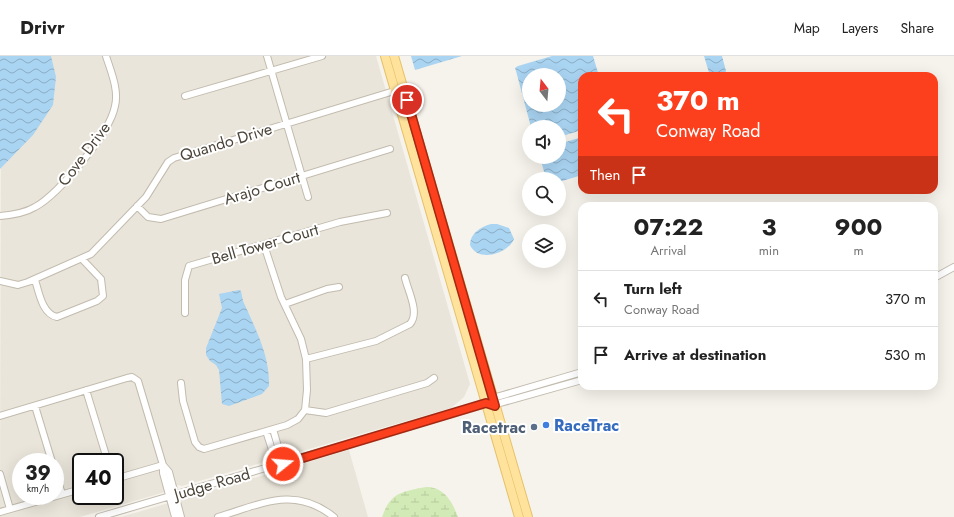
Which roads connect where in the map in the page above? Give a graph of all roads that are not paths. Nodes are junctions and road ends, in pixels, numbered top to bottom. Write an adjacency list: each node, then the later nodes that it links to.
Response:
1 (106, 56): 17 (street, Cove Drive)
2 (267, 56): 6 (street)
3 (322, 56): 6 (street)
4 (385, 56): 8 (main road)
5 (394, 56): 7 (main road)
6 (271, 71): 9 (street); 10 (street)
7 (404, 88): 8 (street, Quando Drive); 18 (main road)
8 (395, 91): 10 (street, Quando Drive); 15 (main road)
9 (185, 96)
10 (286, 123): 12 (street); 14 (street, Quando Drive)
11 (390, 149): 12 (street, Arajo Court)
12 (302, 175): 13 (street); 14 (street, Arajo Court)
13 (308, 197)
14 (138, 206): 20 (street, Quando Drive)
15 (430, 212): 18 (main road); 36 (main road)
16 (387, 213): 19 (street, Bell Tower Court)
17 (0, 216)
18 (443, 224): 35 (main road)
19 (264, 245): 27 (street); 28 (street, Bell Tower Court)
20 (82, 259): 24 (street, Quando Drive); 24 (street)
21 (954, 266): 22 (street)
22 (938, 276)
23 (405, 278): 29 (street)
24 (35, 280): 25 (street, Quando Drive)
25 (0, 281)
26 (339, 287): 27 (street)
27 (285, 304): 29 (street)
28 (185, 313)
29 (306, 359): 38 (street)
30 (578, 373): 35 (street)
31 (434, 378): 38 (street)
32 (578, 381): 35 (street)
33 (181, 383): 41 (street)
34 (86, 390): 37 (street); 44 (street); 46 (street)
35 (494, 402): 36 (street); 55 (main road)
36 (486, 403): 45 (street, Judge Road); 50 (main road)
37 (35, 406): 39 (street); 43 (street)
38 (305, 410): 40 (street)
39 (0, 416)
40 (273, 429): 41 (street); 42 (street)
41 (266, 431): 42 (street)
42 (274, 444): 45 (street)
43 (49, 453)
44 (105, 453)
45 (280, 464): 49 (street, Judge Road)
46 (164, 465): 48 (street); 49 (street)
47 (0, 474): 52 (street)
48 (124, 476)
49 (172, 495): 54 (street); 56 (street, Judge Road)
50 (514, 501): 55 (main road); 59 (main road)
51 (24, 505): 52 (street)
52 (10, 509): 53 (street)
53 (0, 512)
54 (177, 515)
55 (528, 516)
56 (99, 517)
57 (218, 517): 58 (street)
58 (334, 517)
59 (519, 517)

